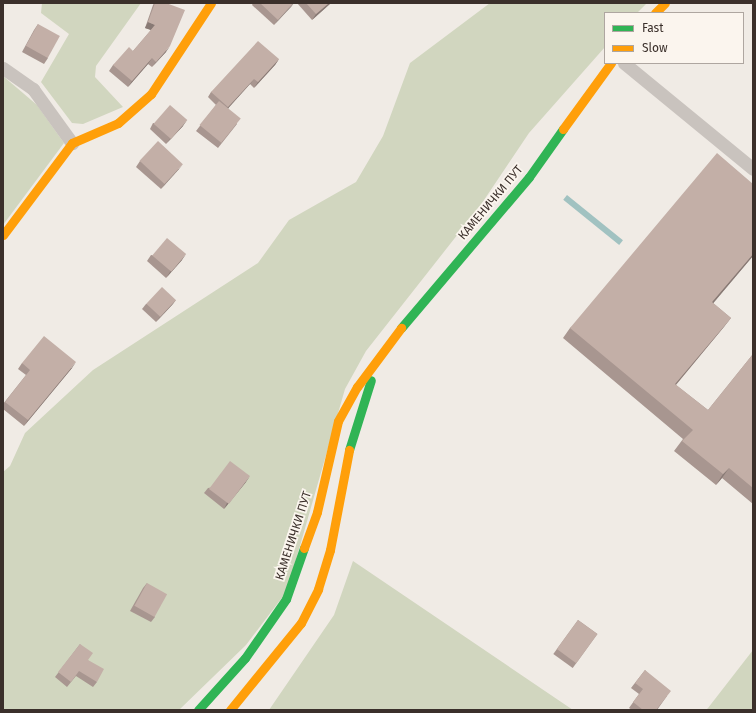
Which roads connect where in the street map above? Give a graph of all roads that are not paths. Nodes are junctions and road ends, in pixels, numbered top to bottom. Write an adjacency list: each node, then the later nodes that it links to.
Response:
1 (210, 3): 7 (main road)
2 (665, 3): 3 (main road)
3 (656, 12)
4 (610, 64): 10 (main road, КАМЕНИЧКИ ПУТ)
5 (625, 64): 8 (street)
6 (3, 68): 7 (street)
7 (72, 143): 9 (main road)
8 (753, 170)
9 (3, 235)
10 (381, 352): 11 (main road, КАМЕНИЧКИ ПУТ); 12 (main road, КАМЕНИЧКИ ПУТ)
11 (198, 710)
12 (230, 710)

